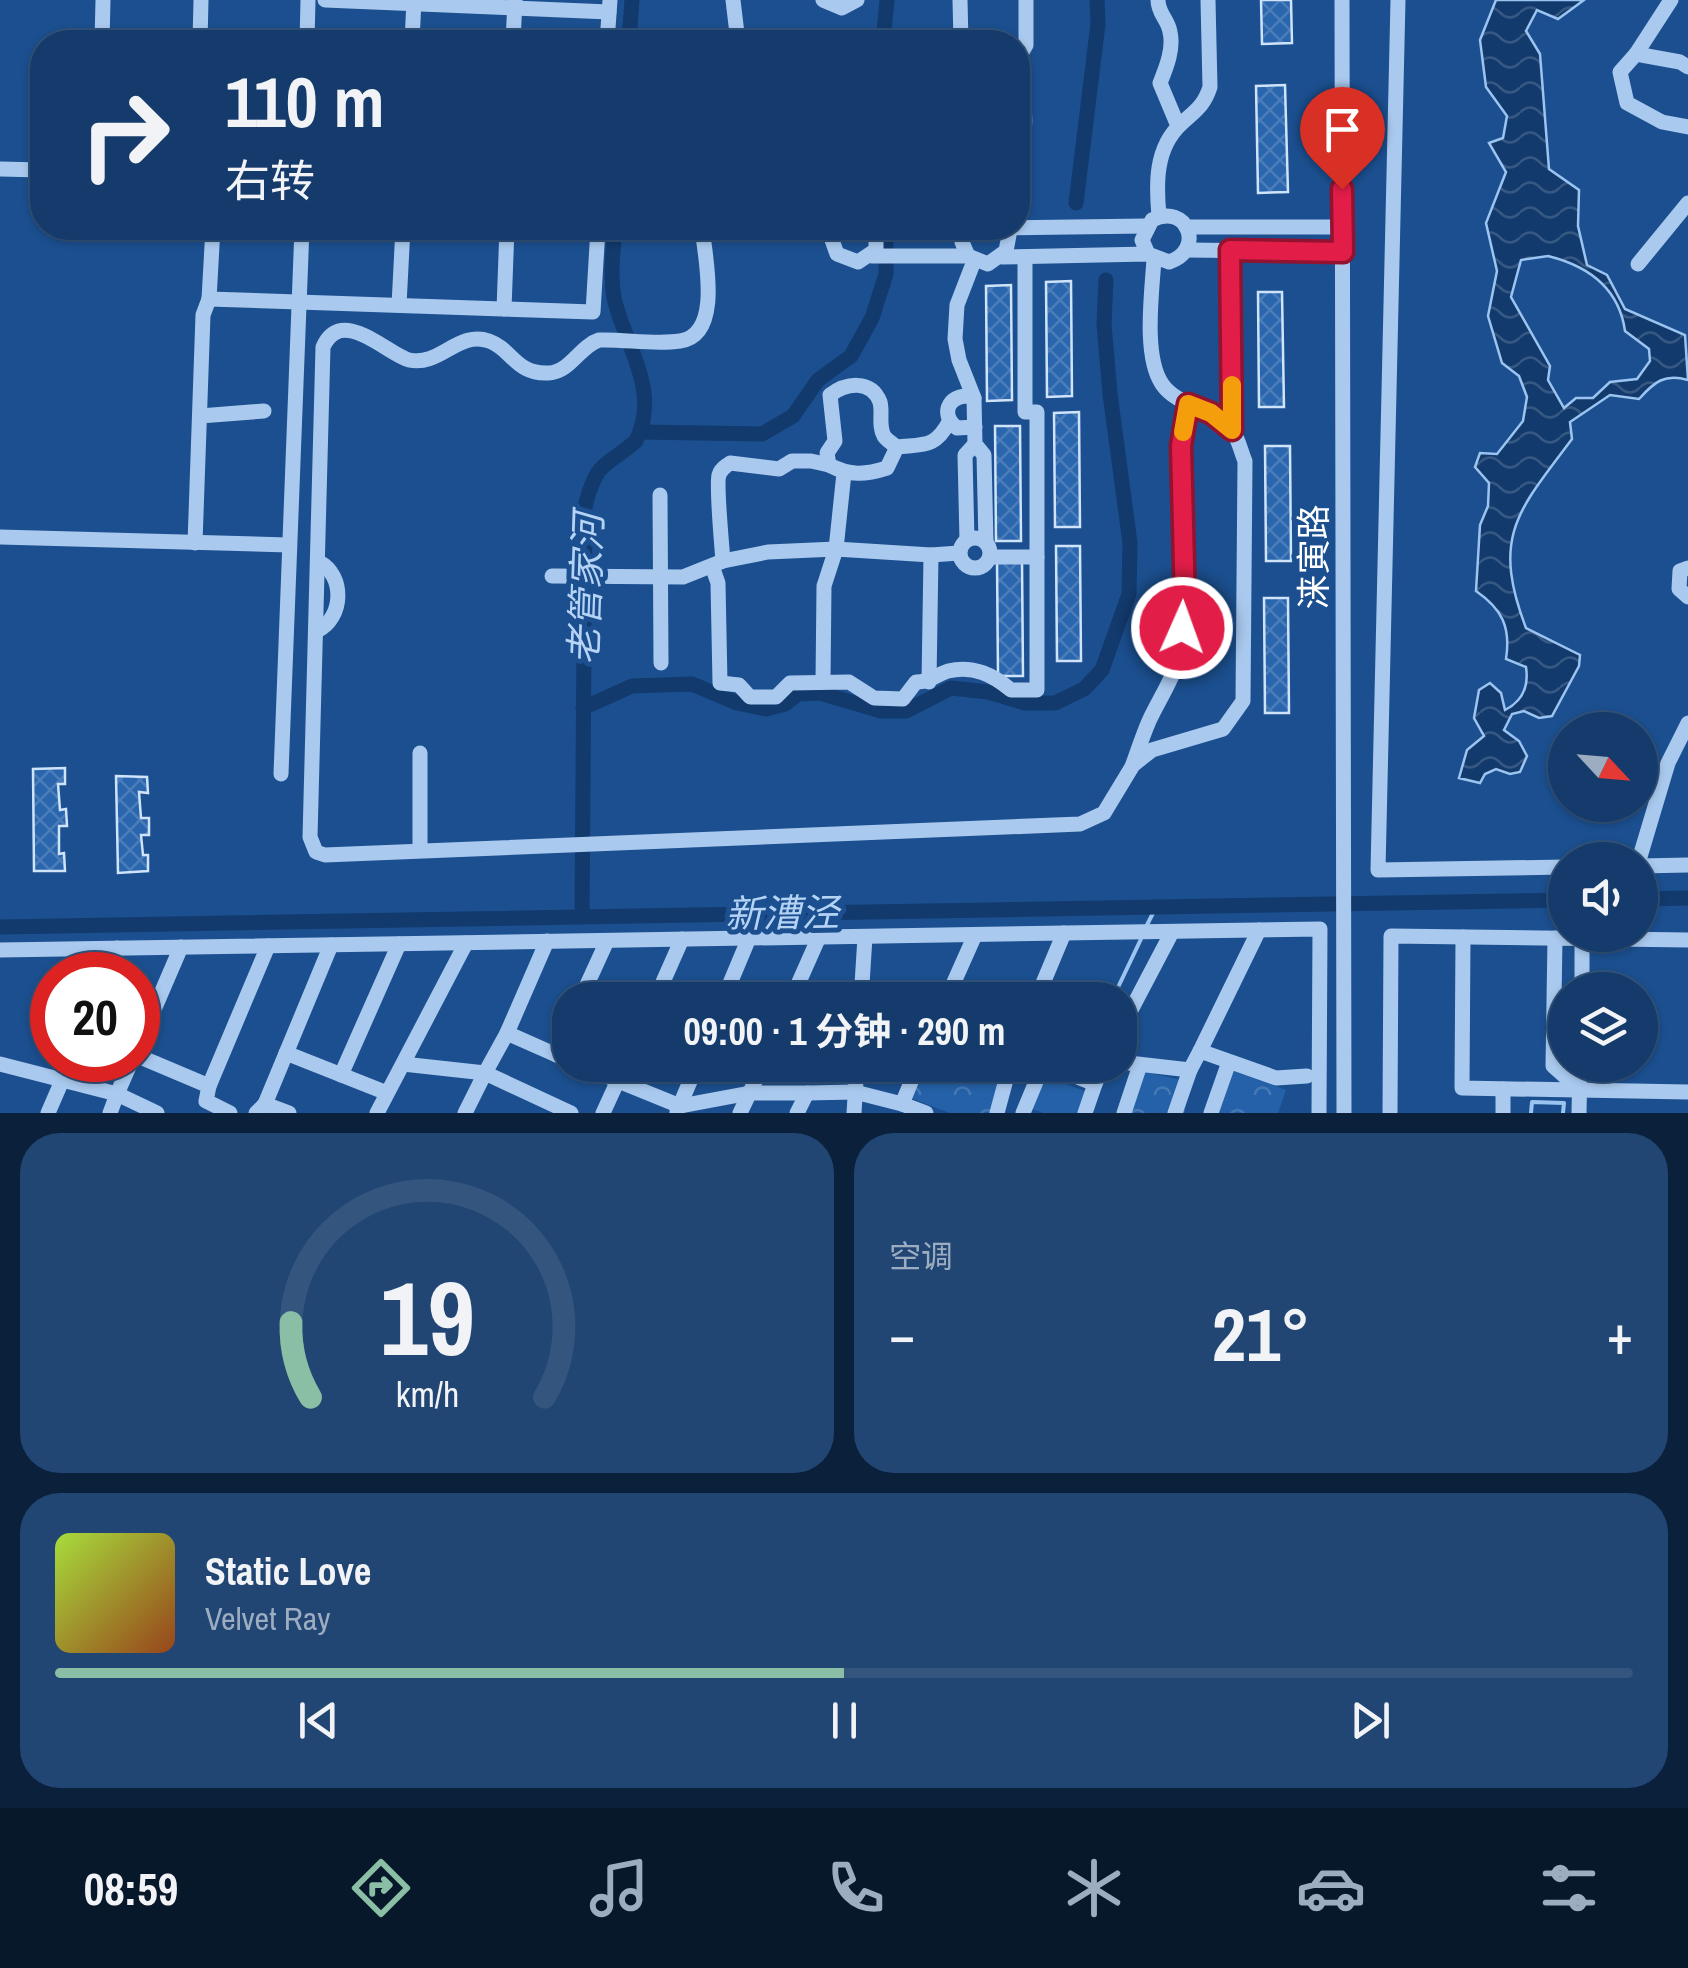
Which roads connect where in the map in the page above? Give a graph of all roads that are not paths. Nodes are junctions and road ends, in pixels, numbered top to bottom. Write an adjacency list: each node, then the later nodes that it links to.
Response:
1 (103, 0): 18 (street)
2 (201, 0): 19 (street)
3 (308, 0): 20 (street)
4 (325, 0): 15 (street)
5 (733, 0): 23 (street)
6 (823, 0): 7 (street)
7 (857, 0)
8 (960, 0): 24 (street)
9 (1026, 0): 25 (street)
10 (1158, 0): 28 (street)
11 (1208, 0): 28 (street)
12 (1342, 0): 36 (street, 涞寅路)
13 (1398, 0): 101 (street)
14 (1671, 0): 26 (street)
15 (414, 2): 16 (street); 21 (street)
16 (515, 4): 17 (street); 22 (street)
17 (609, 6)
18 (102, 30)
19 (200, 30)
20 (307, 30)
21 (413, 30)
22 (514, 30)
23 (737, 30)
24 (961, 30)
25 (1022, 30)
26 (1636, 54): 27 (street); 29 (street)
27 (1688, 67)
28 (1178, 126): 33 (street)
29 (1688, 126)
30 (0, 169): 31 (street)
31 (30, 170)
32 (1688, 202): 55 (street)
33 (1153, 221): 34 (street); 35 (street); 53 (street)
34 (1186, 226): 36 (street); 47 (street)
35 (1030, 227)
36 (1342, 227): 49 (street, 涞寅路)
37 (211, 240): 56 (street)
38 (302, 240): 57 (street)
39 (402, 240): 58 (street)
40 (506, 240): 59 (street)
41 (597, 240): 59 (street)
42 (703, 240): 81 (street)
43 (834, 240): 50 (street)
44 (879, 240): 50 (street)
45 (963, 240): 54 (street)
46 (1008, 240): 51 (street)
47 (1187, 250): 48 (street); 53 (street)
48 (1230, 250): 49 (street); 66 (street)
49 (1343, 252): 198 (street, 涞寅路)
50 (872, 256): 54 (street)
51 (1002, 257): 52 (street); 54 (street)
52 (1025, 257): 53 (street); 80 (street)
53 (1151, 257): 61 (street)
54 (970, 258): 60 (street)
55 (1638, 264)
56 (209, 299): 57 (street); 63 (street)
57 (300, 302): 58 (street); 75 (street)
58 (399, 305): 59 (street)
59 (504, 308)
60 (974, 398): 64 (street); 65 (street)
61 (1188, 404): 66 (street); 95 (street)
62 (264, 411): 63 (street)
63 (200, 416): 74 (street)
64 (949, 422): 65 (street); 68 (street)
65 (975, 427): 67 (street)
66 (1232, 430): 95 (street)
67 (975, 444): 71 (street); 72 (street)
68 (897, 447): 69 (street); 69 (street)
69 (837, 469): 77 (street); 82 (street)
70 (660, 495): 85 (street)
71 (966, 512): 72 (street); 76 (street)
72 (985, 512): 78 (street)
73 (0, 538): 74 (street)
74 (195, 543): 75 (street)
75 (289, 545): 86 (street)
76 (963, 546): 78 (street); 78 (street); 79 (street)
77 (836, 549): 79 (street); 82 (street); 91 (street)
78 (988, 550): 80 (street)
79 (931, 555): 92 (street)
80 (1037, 557): 92 (street)
81 (319, 562): 87 (street); 89 (street)
82 (717, 564): 85 (street); 91 (street)
83 (1688, 568): 88 (street)
84 (560, 576): 85 (street)
85 (661, 578): 90 (street)
86 (287, 593): 87 (street); 96 (street)
87 (318, 594): 89 (street)
88 (1688, 597)
89 (317, 630): 98 (street)
90 (662, 663)
91 (823, 682): 92 (street)
92 (929, 682)
93 (1688, 724): 97 (street)
94 (420, 752): 98 (street)
95 (1133, 765): 98 (street)
96 (281, 774)
97 (1645, 842)
98 (420, 850)
99 (1658, 864): 100 (street)
100 (1688, 865)
101 (1548, 867)
102 (1259, 930): 103 (street); 135 (street); 197 (street)
103 (1172, 932): 104 (street); 133 (street)
104 (1064, 933): 105 (street); 131 (street)
105 (975, 935): 106 (street); 130 (street)
106 (865, 936): 107 (street); 129 (street)
107 (819, 937): 109 (street); 128 (street)
108 (1463, 937): 110 (street); 164 (street); 199 (street)
109 (748, 938): 111 (street); 127 (street)
110 (1548, 938)
111 (682, 939): 112 (street); 126 (street)
112 (607, 940): 115 (street); 125 (street)
113 (1658, 940): 114 (street)
114 (1688, 940)
115 (547, 942): 116 (street); 134 (street)
116 (466, 943): 117 (street); 140 (street)
117 (400, 944): 118 (street); 147 (street)
118 (331, 945): 119 (street); 136 (street)
119 (268, 946): 120 (street); 173 (street)
120 (181, 947): 121 (street); 132 (street)
121 (117, 948): 122 (street); 123 (street)
122 (0, 950)
123 (115, 952)
124 (1555, 952): 165 (street)
125 (588, 982)
126 (663, 982)
127 (730, 982)
128 (799, 982)
129 (862, 982)
130 (954, 982)
131 (1044, 982)
132 (160, 996)
133 (1137, 999)
134 (508, 1033): 137 (street); 146 (street)
135 (1200, 1050): 138 (street); 143 (street)
136 (286, 1053): 147 (street); 175 (street)
137 (552, 1053)
138 (1230, 1062): 148 (street); 196 (street)
139 (0, 1064): 144 (street)
140 (403, 1064): 146 (street); 168 (street)
141 (1137, 1064): 142 (street)
142 (1140, 1064): 143 (street); 194 (street)
143 (1190, 1070): 195 (street)
144 (30, 1072)
145 (160, 1073): 173 (street)
146 (485, 1073): 172 (street); 183 (street)
147 (341, 1075): 168 (street)
148 (1307, 1076)
149 (61, 1082): 177 (street)
150 (70, 1082): 171 (street)
151 (123, 1082): 171 (street)
152 (617, 1082): 176 (street); 186 (street)
153 (690, 1082): 176 (street)
154 (755, 1082): 169 (street)
155 (856, 1082): 166 (street)
156 (911, 1082): 174 (street)
157 (1005, 1082): 191 (street)
158 (1028, 1082): 163 (street)
159 (1036, 1082): 163 (street)
160 (1090, 1082): 162 (street)
161 (1580, 1082): 165 (street)
162 (1095, 1084): 193 (street)
163 (1034, 1086): 192 (street)
164 (1503, 1089): 165 (street); 200 (street)
165 (1580, 1090): 167 (street); 201 (street)
166 (855, 1092): 170 (street); 174 (street); 189 (street)
167 (1688, 1092)
168 (388, 1093): 182 (street)
169 (750, 1093): 170 (street); 176 (street); 187 (street)
170 (807, 1093): 188 (street)
171 (117, 1094): 178 (street); 179 (street)
172 (536, 1097): 184 (street); 185 (street)
173 (205, 1100): 180 (street)
174 (902, 1104): 190 (street)
175 (261, 1108): 181 (street)
176 (678, 1109)
177 (48, 1113)
178 (110, 1113)
179 (157, 1113)
180 (230, 1113)
181 (289, 1113)
182 (377, 1113)
183 (465, 1113)
184 (529, 1113)
185 (571, 1113)
186 (604, 1113)
187 (740, 1113)
188 (797, 1113)
189 (854, 1113)
190 (926, 1113)
191 (996, 1113)
192 (1023, 1113)
193 (1085, 1113)
194 (1124, 1113)
195 (1176, 1113)
196 (1211, 1113)
197 (1319, 1113)
198 (1344, 1113)
199 (1390, 1113)
200 (1503, 1113)
201 (1580, 1113)

